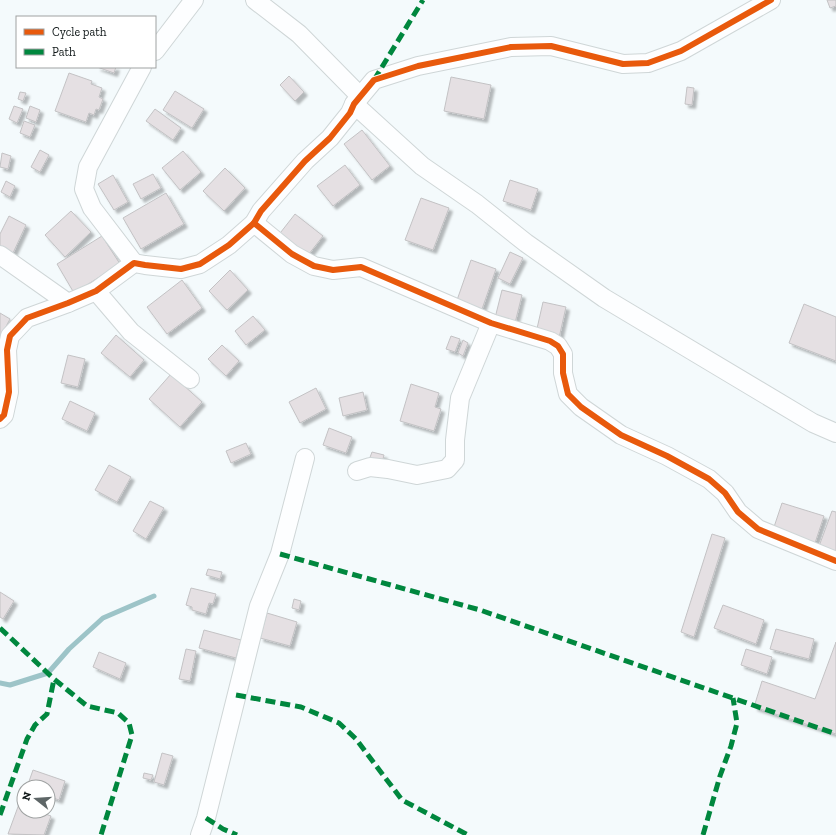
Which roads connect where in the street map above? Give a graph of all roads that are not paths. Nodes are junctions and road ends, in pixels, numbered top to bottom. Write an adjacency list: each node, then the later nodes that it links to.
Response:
1 (194, 0): 4 (street)
2 (255, 0): 6 (street)
3 (771, 0): 6 (street)
4 (156, 50)
5 (141, 68): 9 (street)
6 (357, 100): 7 (street); 15 (street)
7 (254, 223): 9 (street); 12 (street)
8 (0, 255): 11 (street)
9 (134, 263): 10 (street)
10 (96, 290): 11 (street); 13 (street)
11 (68, 303): 14 (street)
12 (491, 323): 17 (street); 18 (street)
13 (190, 379)
14 (0, 419)
15 (836, 433)
16 (305, 458): 19 (street)
17 (357, 471)
18 (836, 561)
19 (200, 835)

